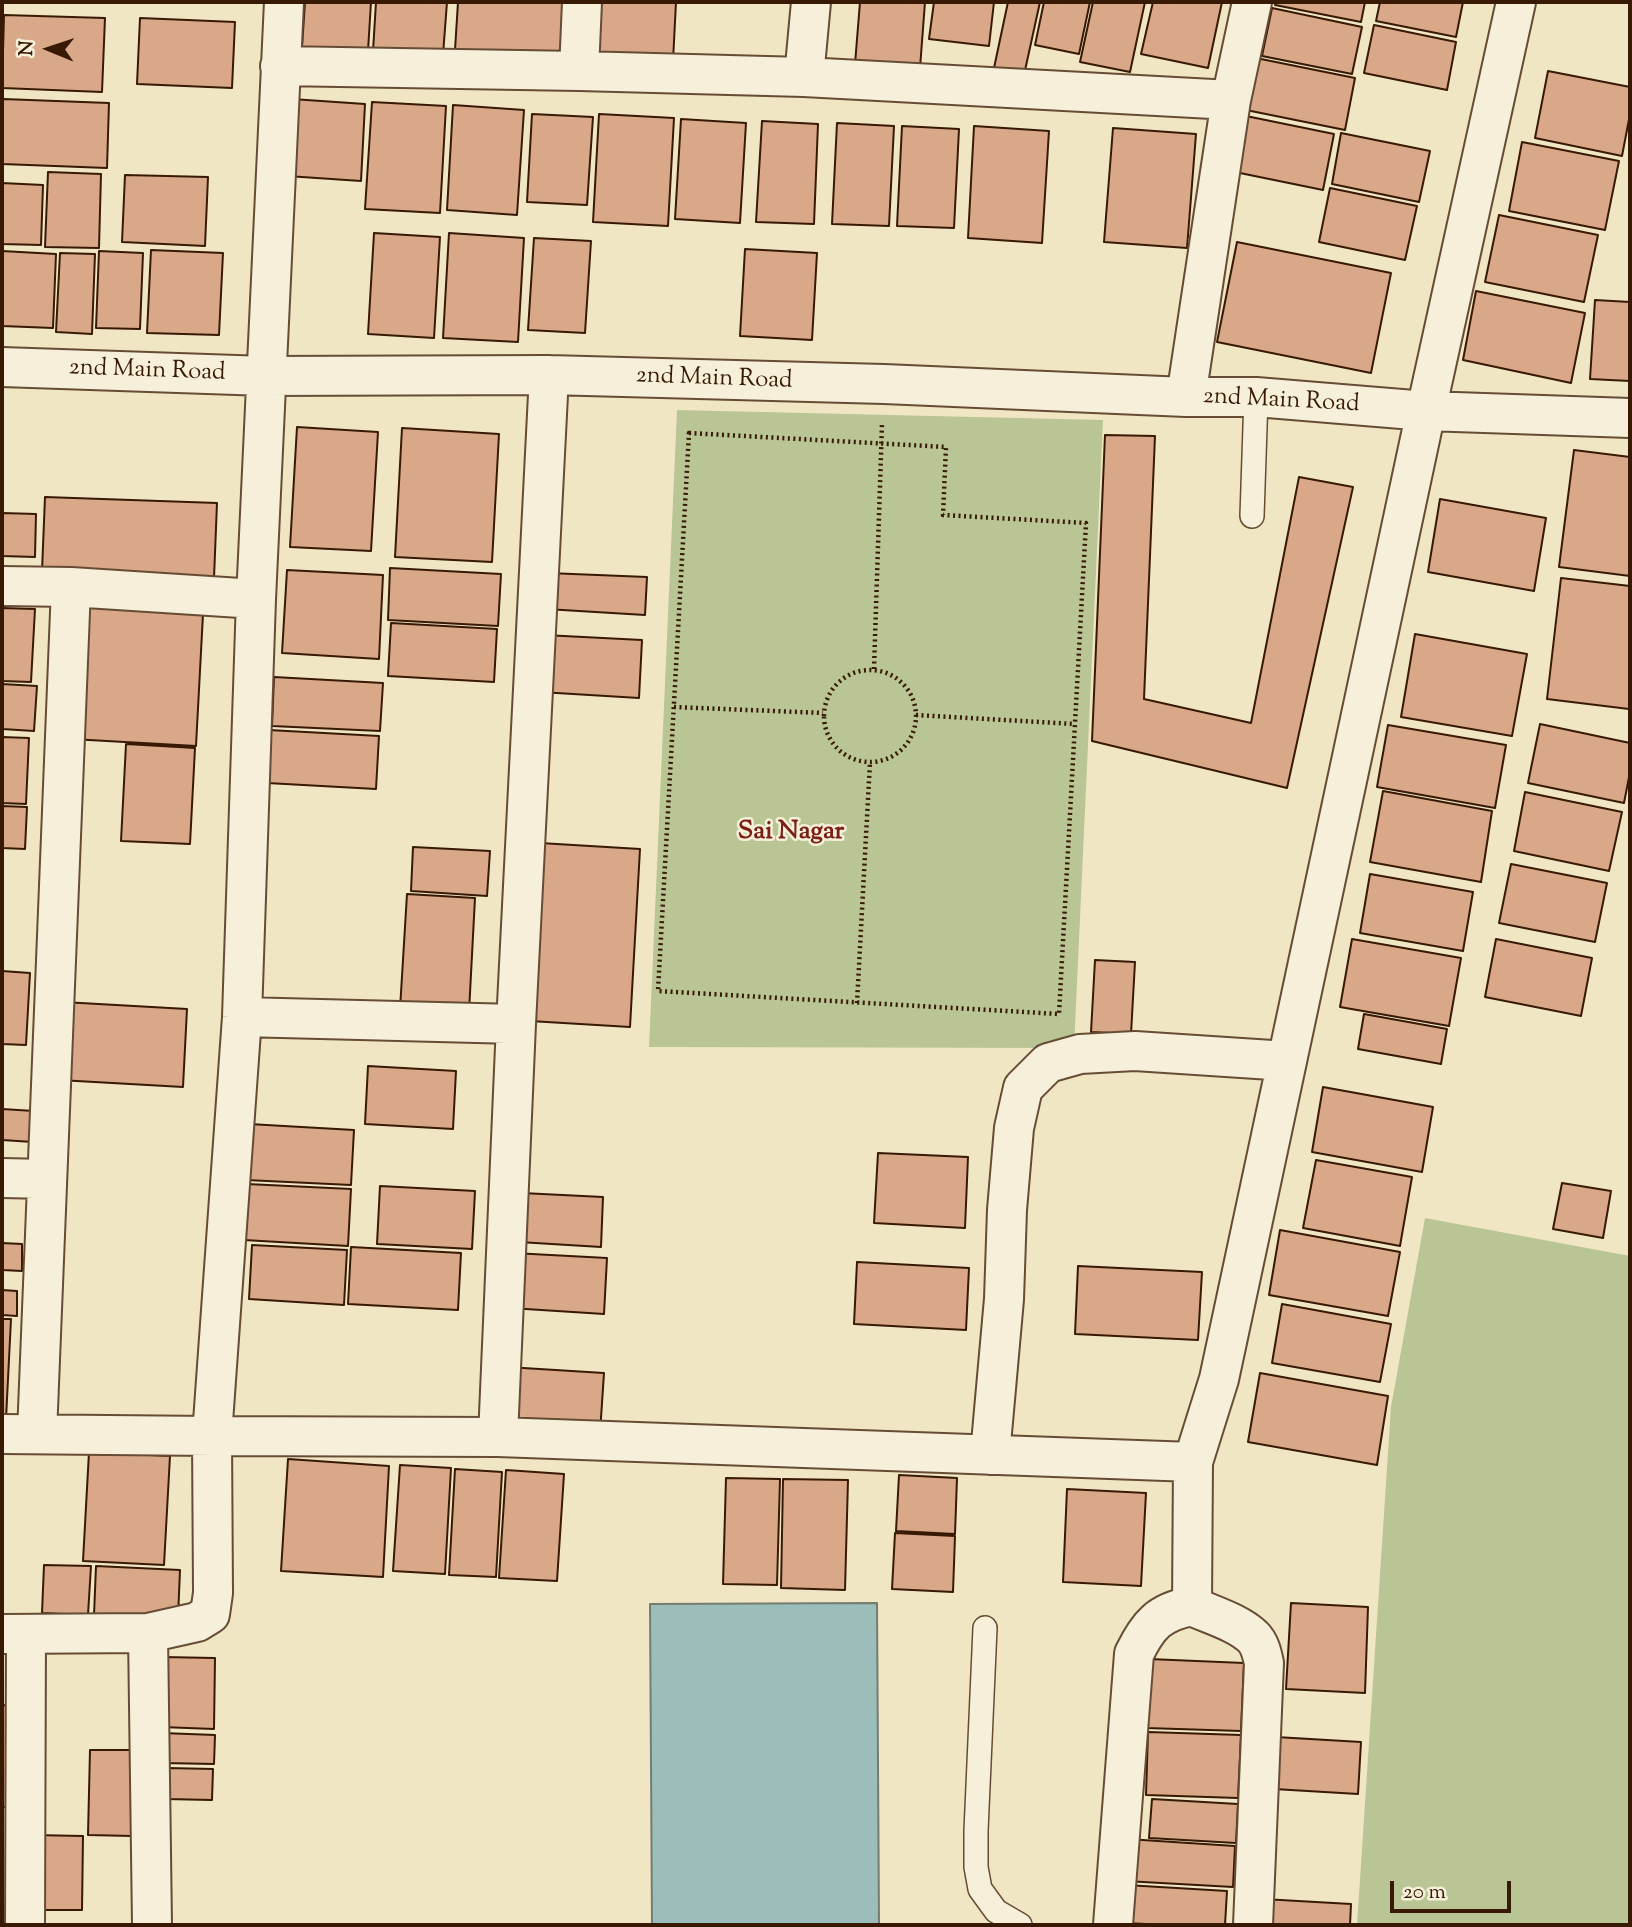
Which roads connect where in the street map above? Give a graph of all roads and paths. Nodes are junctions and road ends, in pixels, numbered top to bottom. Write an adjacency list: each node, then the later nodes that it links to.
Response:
1 (284, 2): 6 (street)
2 (582, 2): 7 (street)
3 (811, 2): 8 (street)
4 (1252, 2): 9 (street)
5 (1516, 2): 16 (street)
6 (280, 66): 7 (street); 12 (street)
7 (579, 71): 8 (street)
8 (804, 78): 9 (street)
9 (1231, 100): 14 (street)
10 (2, 367): 12 (street, 2nd Main Road)
11 (549, 375): 12 (street, 2nd Main Road); 13 (street, 2nd Main Road); 31 (street)
12 (266, 376): 22 (street)
13 (884, 384): 14 (street, 2nd Main Road); 18 (path)
14 (1186, 397): 15 (street, 2nd Main Road)
15 (1256, 397): 16 (street, 2nd Main Road); 19 (lane)
16 (1426, 411): 17 (street, 2nd Main Road); 32 (street)
17 (1630, 418)
18 (881, 444): 23 (path); 24 (path); 27 (path)
19 (1252, 516)
20 (2, 586): 21 (street)
21 (71, 587): 22 (street); 34 (street)
22 (257, 598): 30 (street)
23 (874, 669): 25 (path); 26 (path)
24 (674, 707): 25 (path); 29 (path)
25 (823, 713): 28 (path)
26 (916, 715): 27 (path); 28 (path)
27 (1075, 724): 29 (path)
28 (870, 762): 29 (path)
29 (857, 1003)
30 (242, 1017): 31 (street); 36 (street)
31 (516, 1024): 37 (street)
32 (1287, 1061): 38 (street); 39 (street)
33 (2, 1178): 34 (street)
34 (47, 1179): 35 (street)
35 (19, 1434): 36 (street)
36 (212, 1436): 37 (street); 42 (street)
37 (498, 1437): 38 (street)
38 (990, 1455): 39 (street)
39 (1193, 1462): 40 (street)
40 (1192, 1606): 47 (street); 48 (street)
41 (985, 1628): 46 (lane)
42 (148, 1633): 43 (street); 45 (street)
43 (14, 1634): 44 (street)
44 (25, 1925)
45 (152, 1925)
46 (1020, 1925)
47 (1113, 1925)
48 (1254, 1925)

